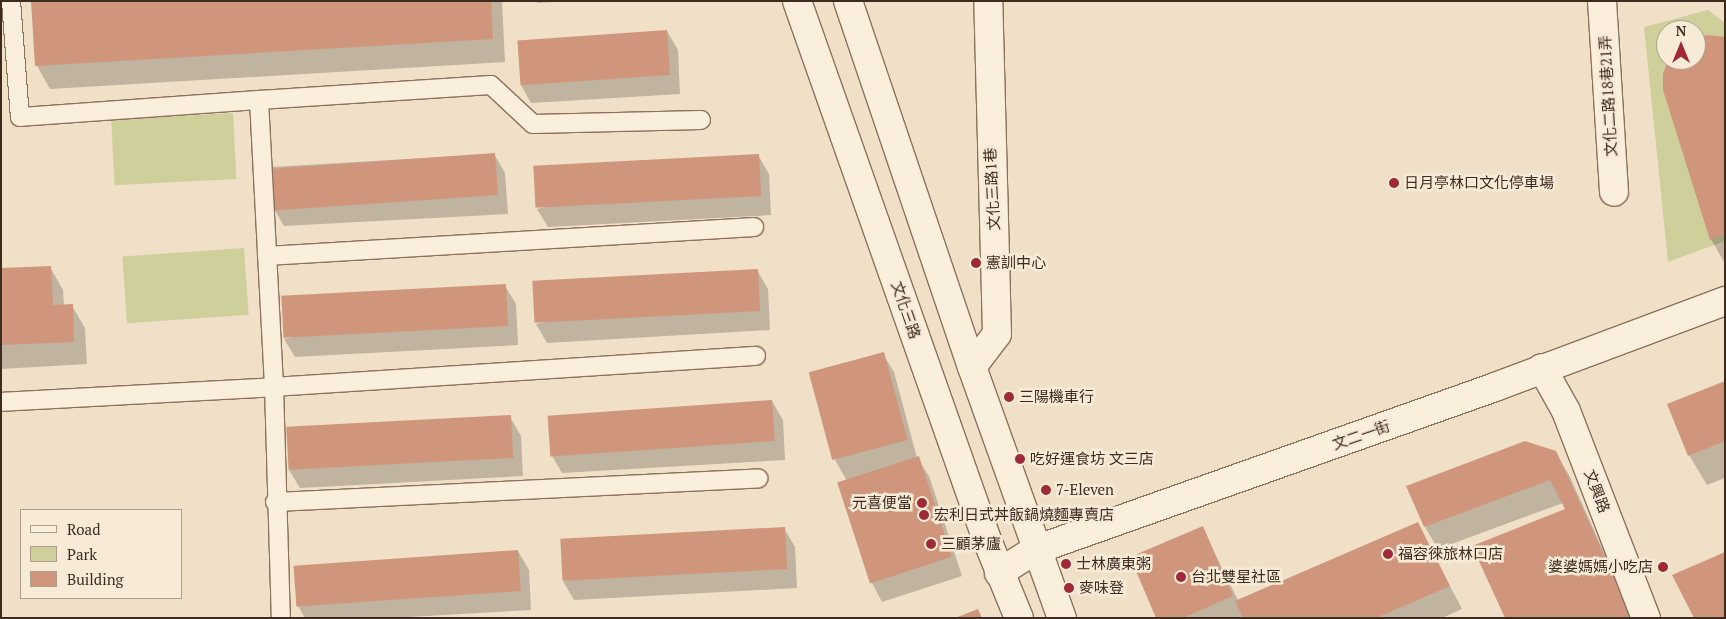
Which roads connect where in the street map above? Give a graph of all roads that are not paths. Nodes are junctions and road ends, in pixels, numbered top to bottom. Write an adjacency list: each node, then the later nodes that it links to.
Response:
1 (11, 1): 6 (lane)
2 (797, 1): 20 (street, 文化三路)
3 (848, 1): 13 (street)
4 (988, 1): 13 (street, 文化三路1巷)
5 (1602, 1): 8 (street, 文化二路18巷21弄)
6 (259, 100): 7 (lane); 10 (lane)
7 (701, 120)
8 (1614, 192)
9 (754, 227): 10 (lane)
10 (267, 256): 15 (lane)
11 (1725, 301): 14 (street, 文二一街)
12 (756, 356): 15 (lane)
13 (972, 367): 19 (street)
14 (1542, 368): 19 (street, 文二一街); 24 (street, 文興路)
15 (274, 388): 16 (lane); 18 (lane)
16 (1, 402)
17 (758, 478): 18 (lane)
18 (275, 502): 21 (lane)
19 (1035, 550): 20 (street, 文二一街); 23 (street)
20 (999, 572): 22 (street, 文化三路)
21 (280, 618)
22 (1019, 618)
23 (1062, 618)
24 (1646, 618)

